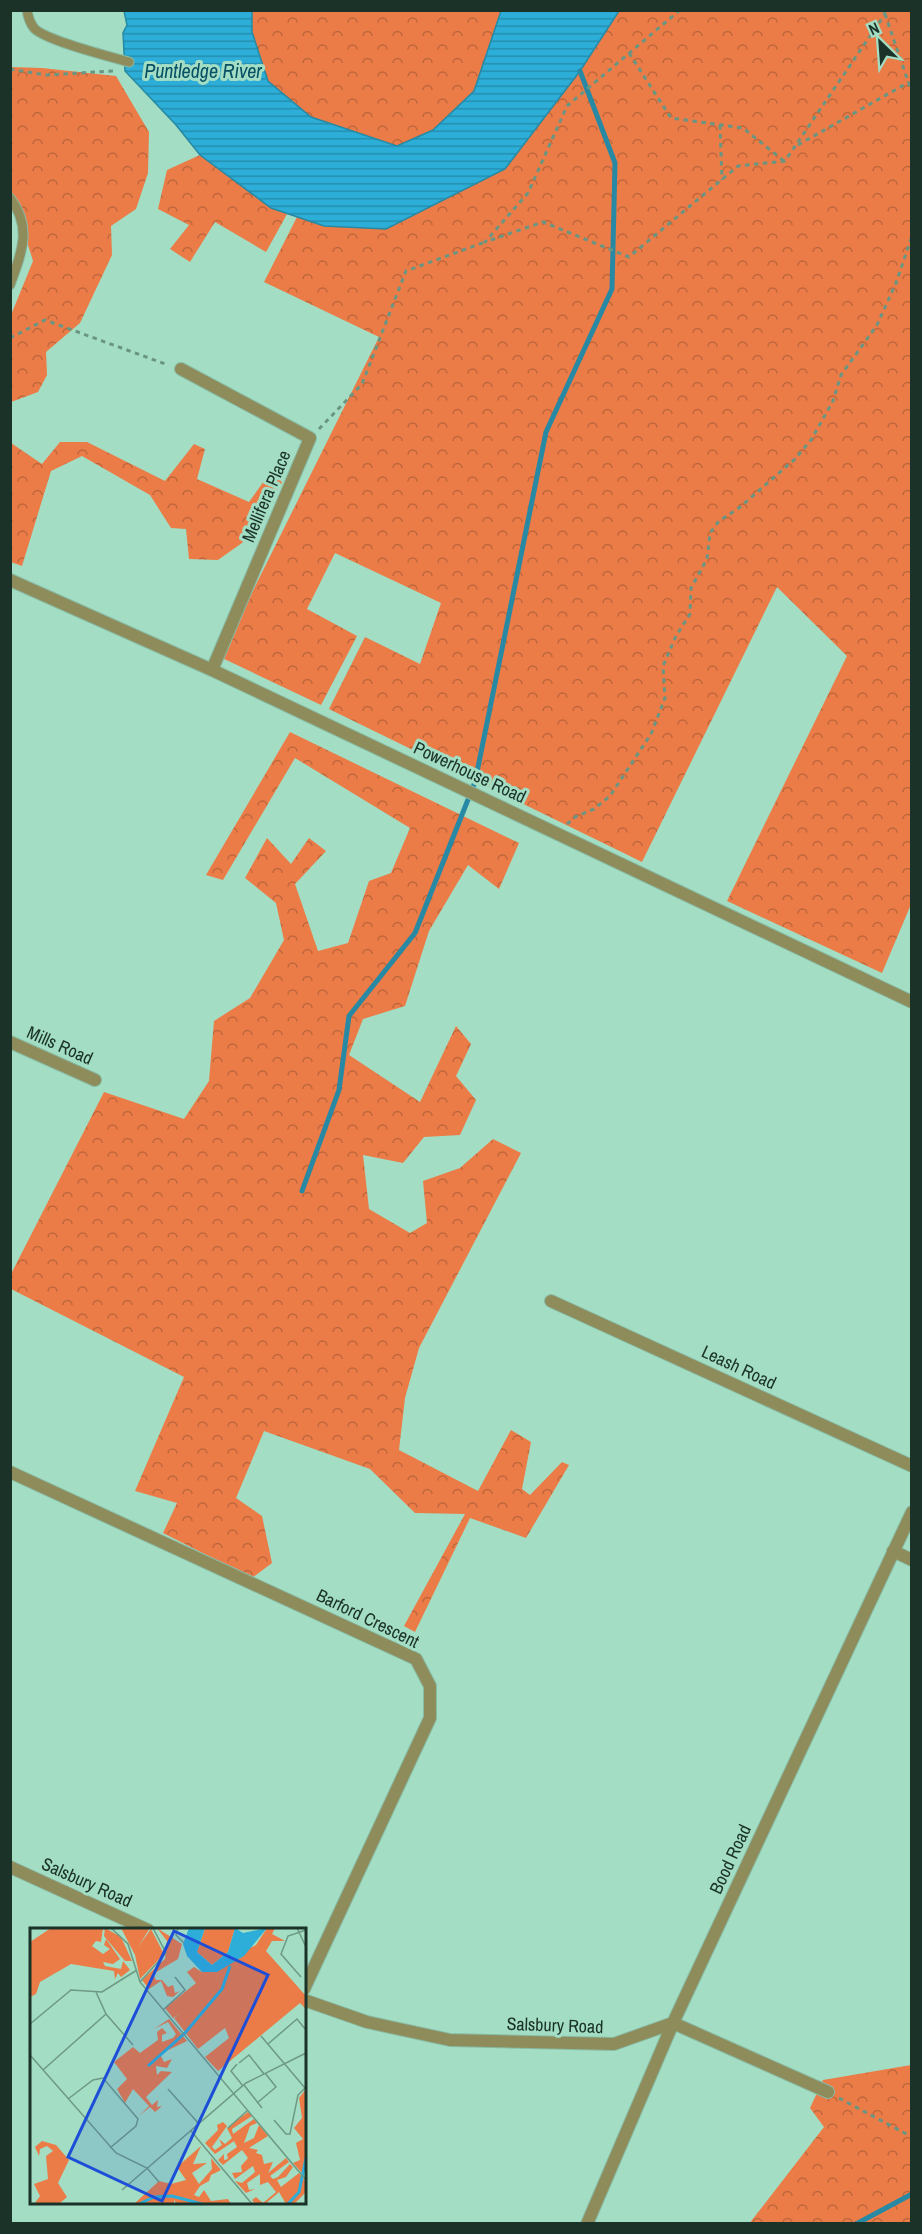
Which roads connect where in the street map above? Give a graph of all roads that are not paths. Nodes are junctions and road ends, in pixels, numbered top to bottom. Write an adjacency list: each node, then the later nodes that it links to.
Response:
1 (27, 10): 2 (lane)
2 (129, 62)
3 (10, 198): 4 (lane)
4 (10, 285)
5 (181, 369): 7 (street, Mellifera Place)
6 (10, 580): 7 (street, Powerhouse Road)
7 (212, 670): 8 (street, Powerhouse Road)
8 (912, 1002)
9 (10, 1042): 10 (street, Mills Road)
10 (94, 1080)
11 (551, 1301): 12 (street, Leash Road)
12 (912, 1466)
13 (10, 1472): 19 (street, Barford Crescent)
14 (912, 1512): 15 (street, Bood Road)
15 (893, 1551): 16 (street); 21 (street, Bood Road)
16 (912, 1560)
17 (10, 1867): 18 (street, Salsbury Road)
18 (146, 1928)
19 (306, 1985)
20 (306, 2001): 21 (street, Salsbury Road)
21 (673, 2023): 22 (street); 23 (street, Bood Road)
22 (828, 2092)
23 (587, 2223)

